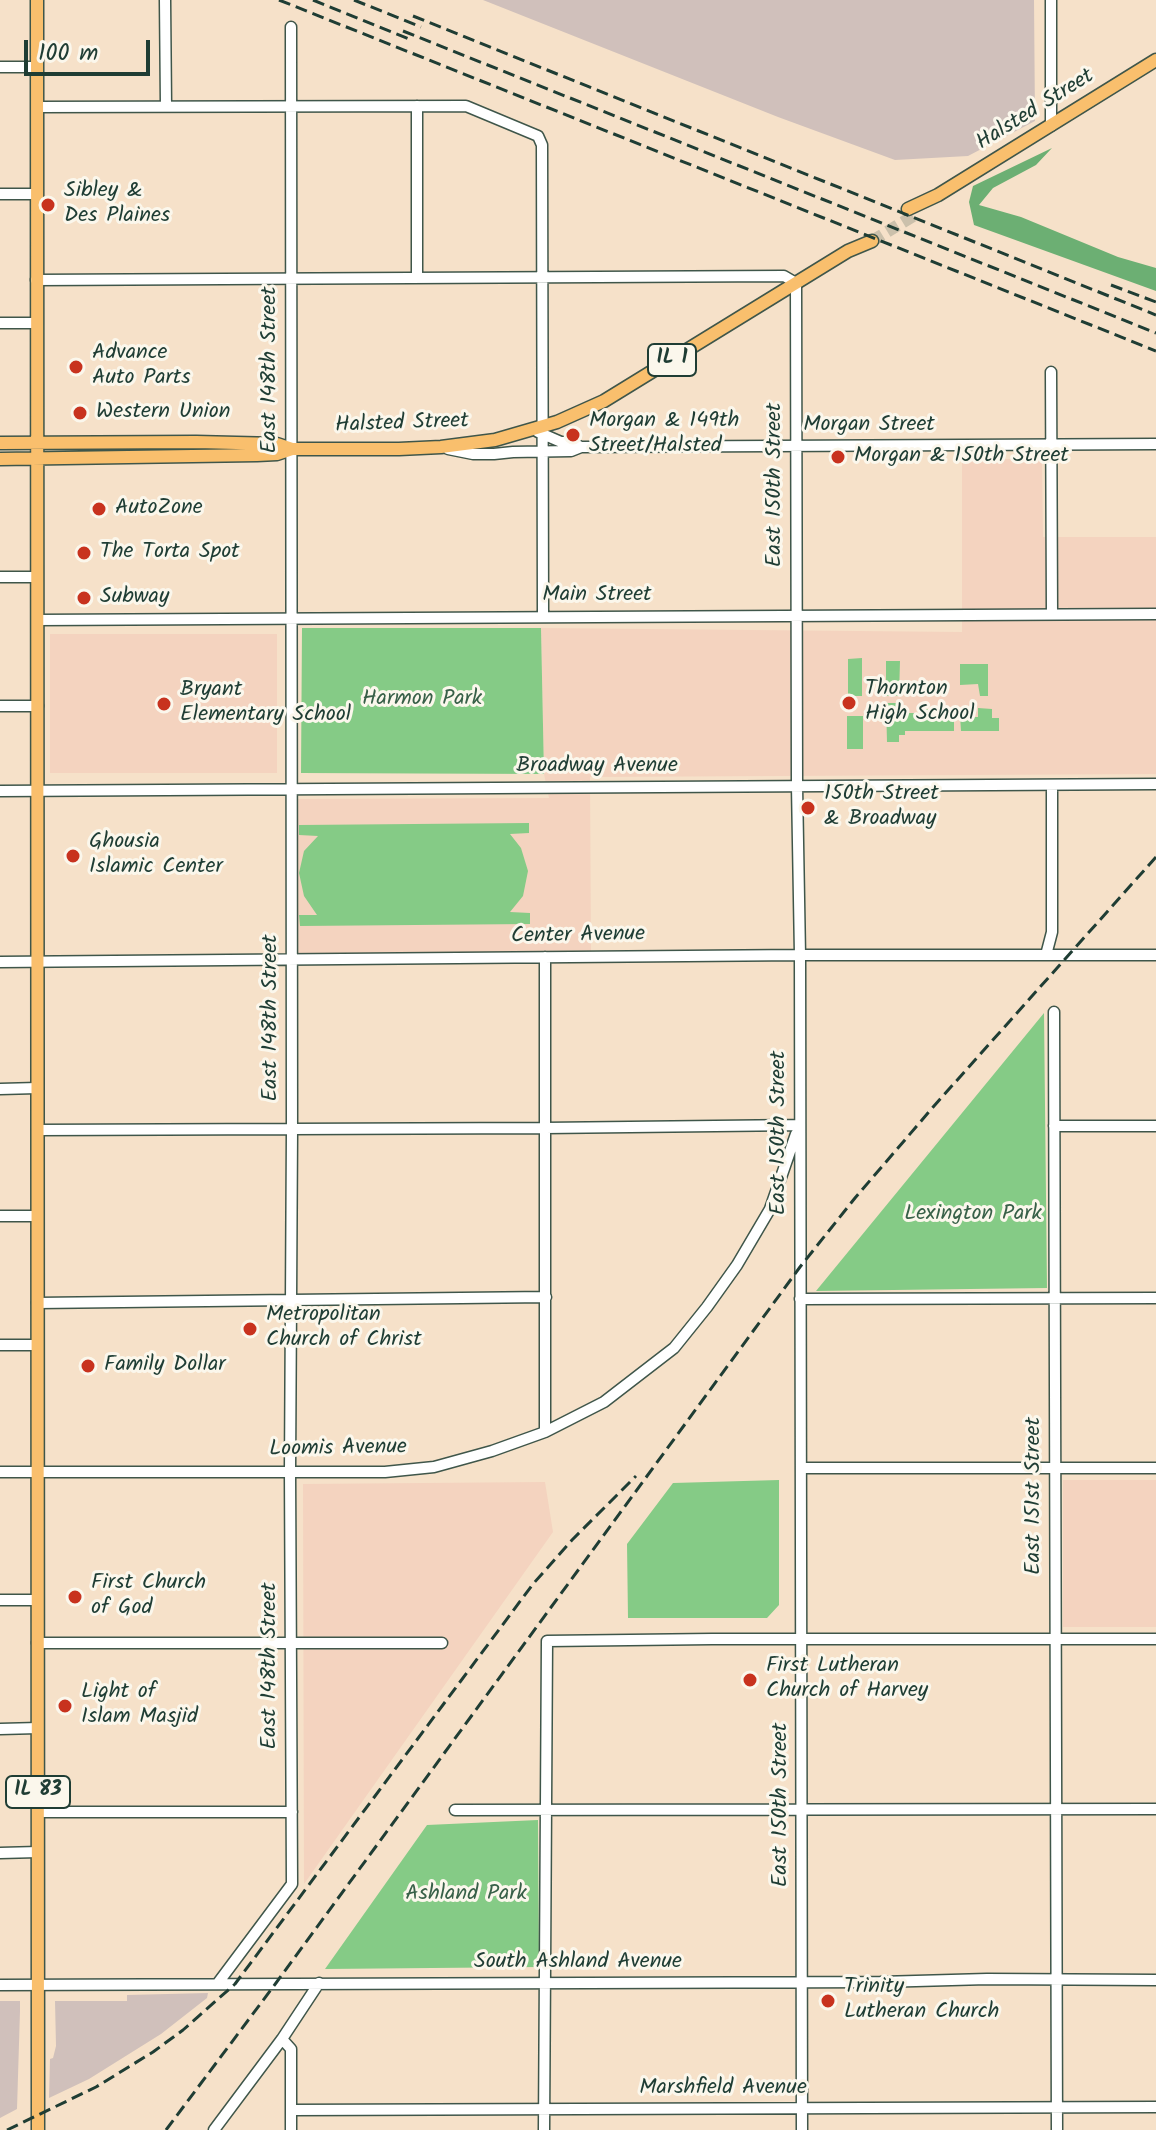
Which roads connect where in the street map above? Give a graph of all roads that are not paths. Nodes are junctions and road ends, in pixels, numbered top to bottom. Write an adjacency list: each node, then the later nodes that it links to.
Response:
1 (37, 0): 7 (main road, IL 83)
2 (165, 0): 8 (street)
3 (1051, 0): 12 (street)
4 (291, 27): 9 (street, East 148th Street)
5 (1156, 60): 12 (main road, Halsted Street)
6 (0, 67): 7 (street)
7 (37, 67): 11 (main road, IL 83)
8 (166, 106): 9 (street); 11 (street)
9 (291, 106): 10 (street); 19 (street, East 148th Street)
10 (417, 106): 17 (street); 18 (street)
11 (37, 107): 14 (main road, IL 83)
12 (1051, 126): 15 (main road, Halsted Street)
13 (0, 194): 14 (street)
14 (36, 194): 20 (main road, IL 83)
15 (913, 211)
16 (868, 239): 21 (main road, Halsted Street / IL 1)
17 (542, 277): 18 (street); 21 (street); 25 (street)
18 (417, 278): 19 (street)
19 (291, 279): 20 (street); 33 (street, East 148th Street)
20 (36, 280): 23 (main road, IL 83)
21 (796, 283): 25 (main road, Halsted Street / IL 1); 30 (street, East 150th Street)
22 (0, 323): 23 (street)
23 (36, 323): 27 (main road, IL 83)
24 (1051, 372): 29 (street)
25 (539, 430): 31 (main road, Halsted Street / IL 1); 32 (street, Morgan Street); 34 (street)
26 (0, 443): 27 (main road, Halsted Street / IL 1)
27 (37, 443): 33 (main road, Halsted Street / IL 1); 36 (main road, IL 83)
28 (1156, 444): 29 (street, Morgan Street)
29 (1051, 445): 30 (street, Morgan Street); 39 (street)
30 (796, 446): 32 (street, Morgan Street); 41 (street, East 150th Street)
31 (441, 447): 33 (main road, Halsted Street / IL 1); 34 (street, Morgan Street)
32 (581, 447): 34 (street, Morgan Street)
33 (292, 449): 36 (main road, Halsted Street / IL 1); 43 (street, East 148th Street)
34 (543, 452): 42 (street)
35 (0, 459): 36 (main road, Halsted Street / IL 1)
36 (37, 459): 38 (main road, IL 83)
37 (0, 577): 38 (street)
38 (37, 577): 44 (main road, IL 83)
39 (1052, 614): 40 (street, Main Street); 41 (street, Main Street)
40 (1156, 614)
41 (797, 615): 42 (street, Main Street); 49 (street, East 150th Street)
42 (543, 616): 43 (street, Main Street)
43 (291, 617): 44 (street, Main Street); 50 (street, East 148th Street)
44 (37, 620): 46 (main road, IL 83)
45 (0, 706): 46 (street)
46 (38, 706): 51 (main road, IL 83)
47 (1156, 784): 48 (street, Broadway Avenue)
48 (1052, 785): 49 (street, Broadway Avenue); 54 (street)
49 (797, 786): 50 (street, Broadway Avenue); 53 (street, East 150th Street)
50 (291, 789): 51 (street, Broadway Avenue); 57 (street, East 148th Street)
51 (38, 790): 52 (street, Broadway Avenue); 59 (main road, IL 83)
52 (0, 791)
53 (800, 955): 54 (street, Center Avenue); 56 (street, Center Avenue); 63 (street, East 150th Street)
54 (1046, 955): 55 (street, Center Avenue)
55 (1156, 955)
56 (545, 957): 57 (street, Center Avenue); 66 (street)
57 (292, 959): 59 (street, Center Avenue); 68 (street, East 148th Street)
58 (0, 962): 59 (street, Center Avenue)
59 (37, 962): 61 (main road, IL 83)
60 (1054, 1012): 64 (street, East 151st Street)
61 (37, 1088): 62 (street); 67 (main road, IL 83)
62 (0, 1089)
63 (800, 1125): 66 (street); 74 (street, East 150th Street); 79 (street, Loomis Avenue)
64 (1054, 1126): 65 (street); 72 (street, East 151st Street)
65 (1156, 1126)
66 (545, 1128): 68 (street); 71 (street)
67 (37, 1130): 68 (street); 70 (main road, IL 83)
68 (292, 1130): 75 (street, East 148th Street)
69 (0, 1216): 70 (street)
70 (37, 1216): 76 (main road, IL 83)
71 (546, 1297): 75 (street); 79 (street)
72 (1055, 1298): 73 (street); 74 (street); 81 (street, East 151st Street)
73 (1156, 1298)
74 (800, 1299): 80 (street, East 150th Street)
75 (291, 1300): 76 (street); 83 (street, East 148th Street)
76 (37, 1303): 78 (main road, IL 83)
77 (0, 1345): 78 (street)
78 (37, 1345): 85 (main road, IL 83)
79 (545, 1432): 83 (street, Loomis Avenue)
80 (801, 1468): 81 (street); 88 (street, East 150th Street)
81 (1055, 1468): 82 (street); 89 (street, East 151st Street)
82 (1156, 1468)
83 (290, 1471): 85 (street, Loomis Avenue); 92 (street, East 148th Street)
84 (0, 1472): 85 (street, Loomis Avenue)
85 (38, 1472): 87 (main road, IL 83)
86 (0, 1600): 87 (street)
87 (37, 1600): 91 (main road, IL 83)
88 (801, 1639): 89 (street); 96 (street, East 150th Street); 100 (street)
89 (1056, 1639): 90 (street); 97 (street, East 151st Street)
90 (1156, 1639)
91 (37, 1643): 92 (street); 94 (main road, IL 83)
92 (291, 1643): 93 (street); 102 (street, East 148th Street)
93 (442, 1643)
94 (38, 1728): 95 (street); 101 (main road, IL 83)
95 (0, 1729)
96 (801, 1809): 97 (street); 100 (street); 107 (street, East 150th Street)
97 (1056, 1809): 98 (street); 105 (street, East 151st Street)
98 (1156, 1809)
99 (455, 1810): 100 (street)
100 (545, 1810): 110 (street)
101 (38, 1812): 102 (street); 103 (main road, IL 83)
102 (292, 1812): 108 (street, East 148th Street)
103 (38, 1852): 104 (street); 112 (main road, IL 83)
104 (0, 1853)
105 (1055, 1980): 106 (street, South Ashland Avenue); 107 (street, South Ashland Avenue); 116 (street, East 151st Street)
106 (1156, 1980)
107 (802, 1982): 110 (street, South Ashland Avenue); 115 (street, East 150th Street)
108 (218, 1983): 109 (street, South Ashland Avenue); 112 (street, South Ashland Avenue)
109 (319, 1983): 110 (street, South Ashland Avenue); 113 (street)
110 (544, 1983): 118 (street)
111 (0, 1985): 112 (street, South Ashland Avenue)
112 (39, 1985): 119 (main road, IL 83)
113 (282, 2039): 117 (street); 120 (street)
114 (1156, 2107): 116 (street, Marshfield Avenue)
115 (802, 2109): 116 (street, Marshfield Avenue); 118 (street, Marshfield Avenue); 123 (street, East 150th Street)
116 (1057, 2109): 124 (street, East 151st Street)
117 (291, 2110): 118 (street, Marshfield Avenue); 121 (street)
118 (544, 2110): 122 (street)
119 (38, 2130)
120 (214, 2130)
121 (291, 2130)
122 (544, 2130)
123 (802, 2130)
124 (1057, 2130)

